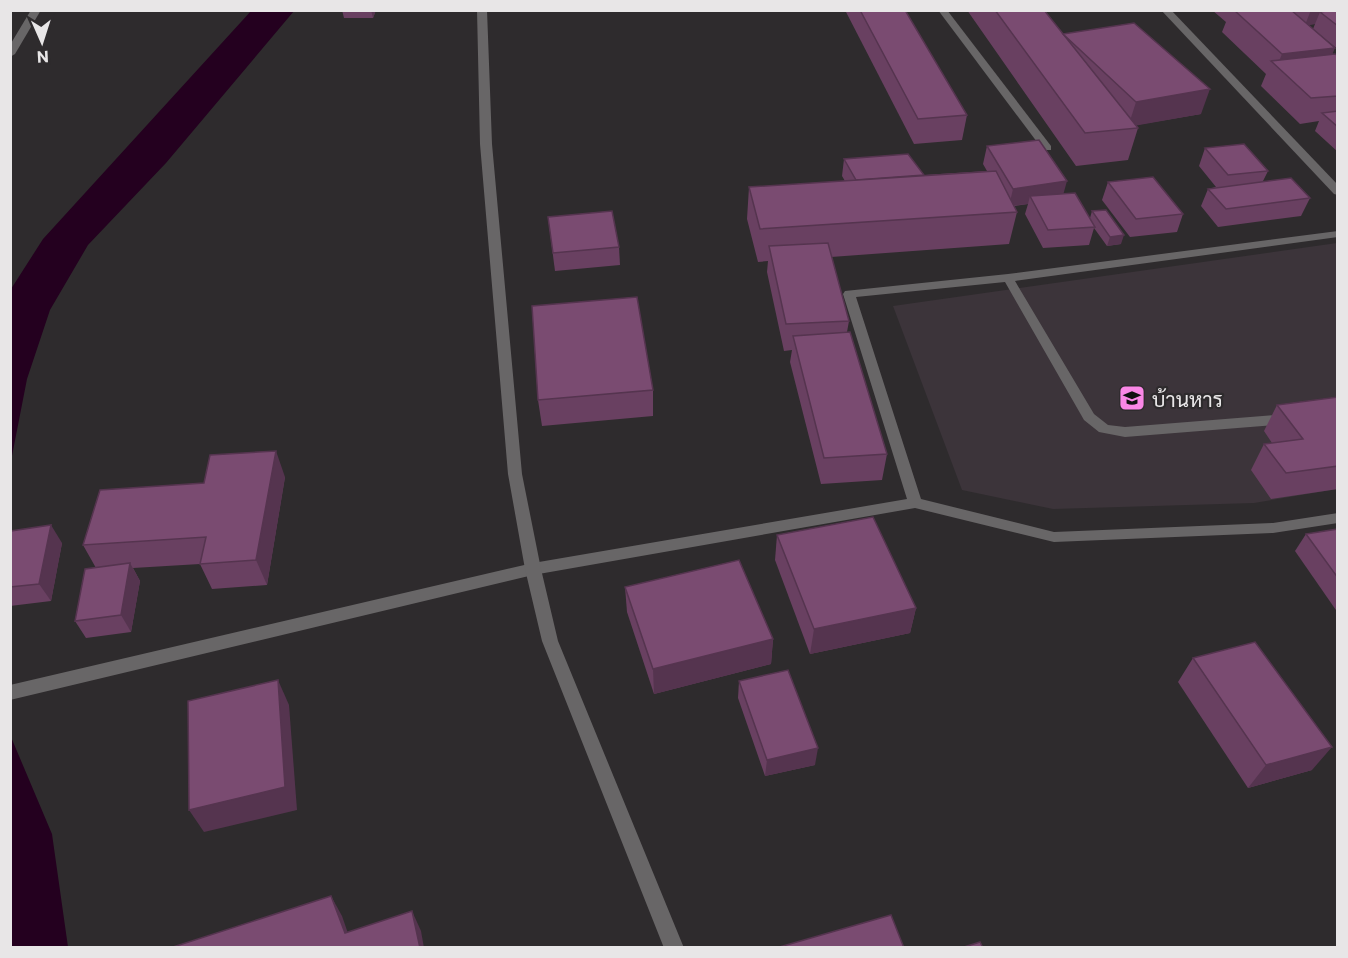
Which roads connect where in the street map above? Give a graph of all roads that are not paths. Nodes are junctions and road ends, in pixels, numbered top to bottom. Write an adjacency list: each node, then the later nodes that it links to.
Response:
1 (36, 10): 5 (street)
2 (482, 10): 13 (street)
3 (942, 10): 6 (street)
4 (1165, 10): 7 (street)
5 (10, 54)
6 (1047, 148)
7 (1338, 192)
8 (1338, 234): 9 (lane)
9 (1008, 278): 10 (lane); 11 (lane)
10 (1302, 418)
11 (915, 503): 12 (lane); 13 (lane)
12 (1338, 518)
13 (533, 569): 14 (street); 15 (street)
14 (10, 693)
15 (674, 948)

